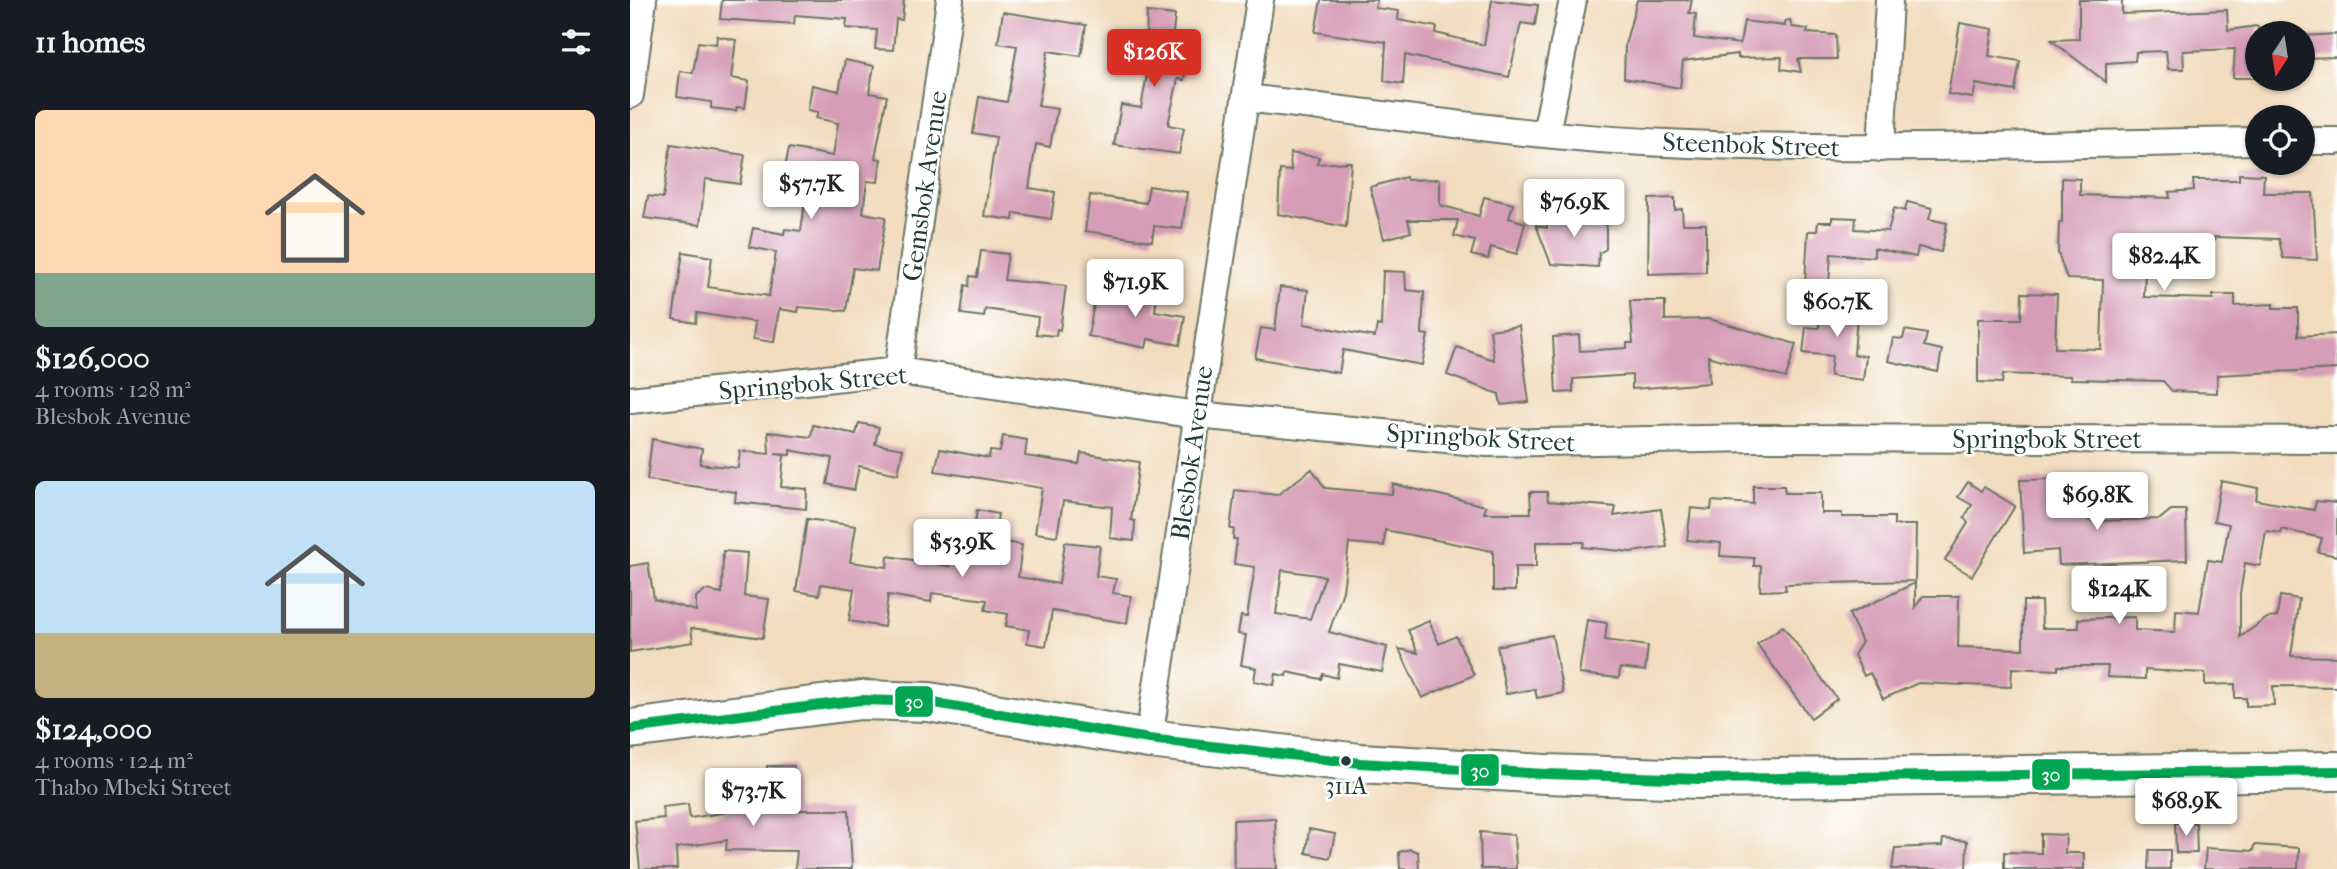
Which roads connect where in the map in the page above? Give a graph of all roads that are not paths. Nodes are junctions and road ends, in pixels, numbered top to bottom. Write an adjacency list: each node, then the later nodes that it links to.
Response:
1 (643, 0): 6 (street)
2 (950, 0): 13 (street, Gemsbok Avenue)
3 (1260, 0): 7 (street, Blesbok Avenue)
4 (1573, 0): 8 (street)
5 (1889, 0): 12 (street)
6 (630, 95)
7 (1246, 98): 8 (street, Steenbok Street); 15 (street, Blesbok Avenue)
8 (1546, 133): 12 (street, Steenbok Street)
9 (2245, 141): 12 (street, Steenbok Street)
10 (2315, 141): 11 (street)
11 (2337, 141)
12 (1881, 148)
13 (898, 371): 14 (street, Springbok Street); 15 (street, Springbok Street)
14 (630, 400)
15 (1197, 415): 16 (street, Springbok Street); 18 (street, Blesbok Avenue)
16 (2337, 440)
17 (630, 729): 18 (main road)
18 (1149, 739): 19 (main road)
19 (2337, 771)

